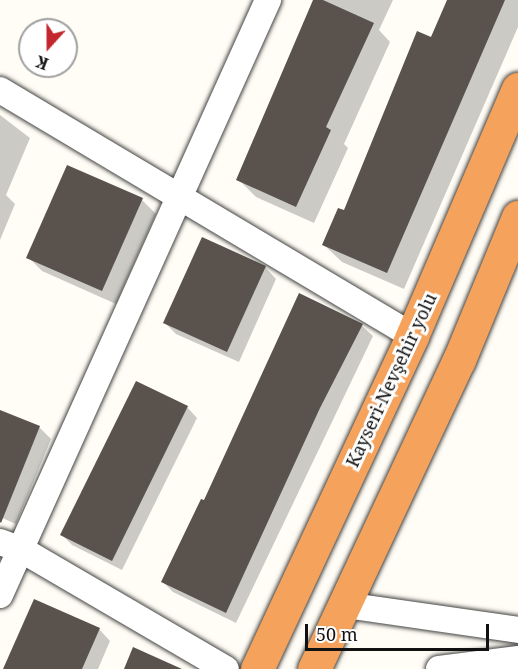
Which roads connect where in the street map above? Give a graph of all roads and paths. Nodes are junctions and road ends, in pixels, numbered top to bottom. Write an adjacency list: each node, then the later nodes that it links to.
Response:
1 (268, 0): 4 (street)
2 (518, 89): 6 (highway, Kayseri-Nevşehir yolu)
3 (0, 90): 4 (street)
4 (182, 197): 6 (street); 7 (street)
5 (518, 217): 9 (highway)
6 (412, 336): 13 (highway, Kayseri-Nevşehir yolu)
7 (11, 546): 8 (street); 12 (street)
8 (0, 595)
9 (345, 605): 10 (street); 14 (highway)
10 (518, 630)
11 (518, 659): 15 (street)
12 (226, 669)
13 (257, 669)
14 (314, 669)
15 (439, 669)

